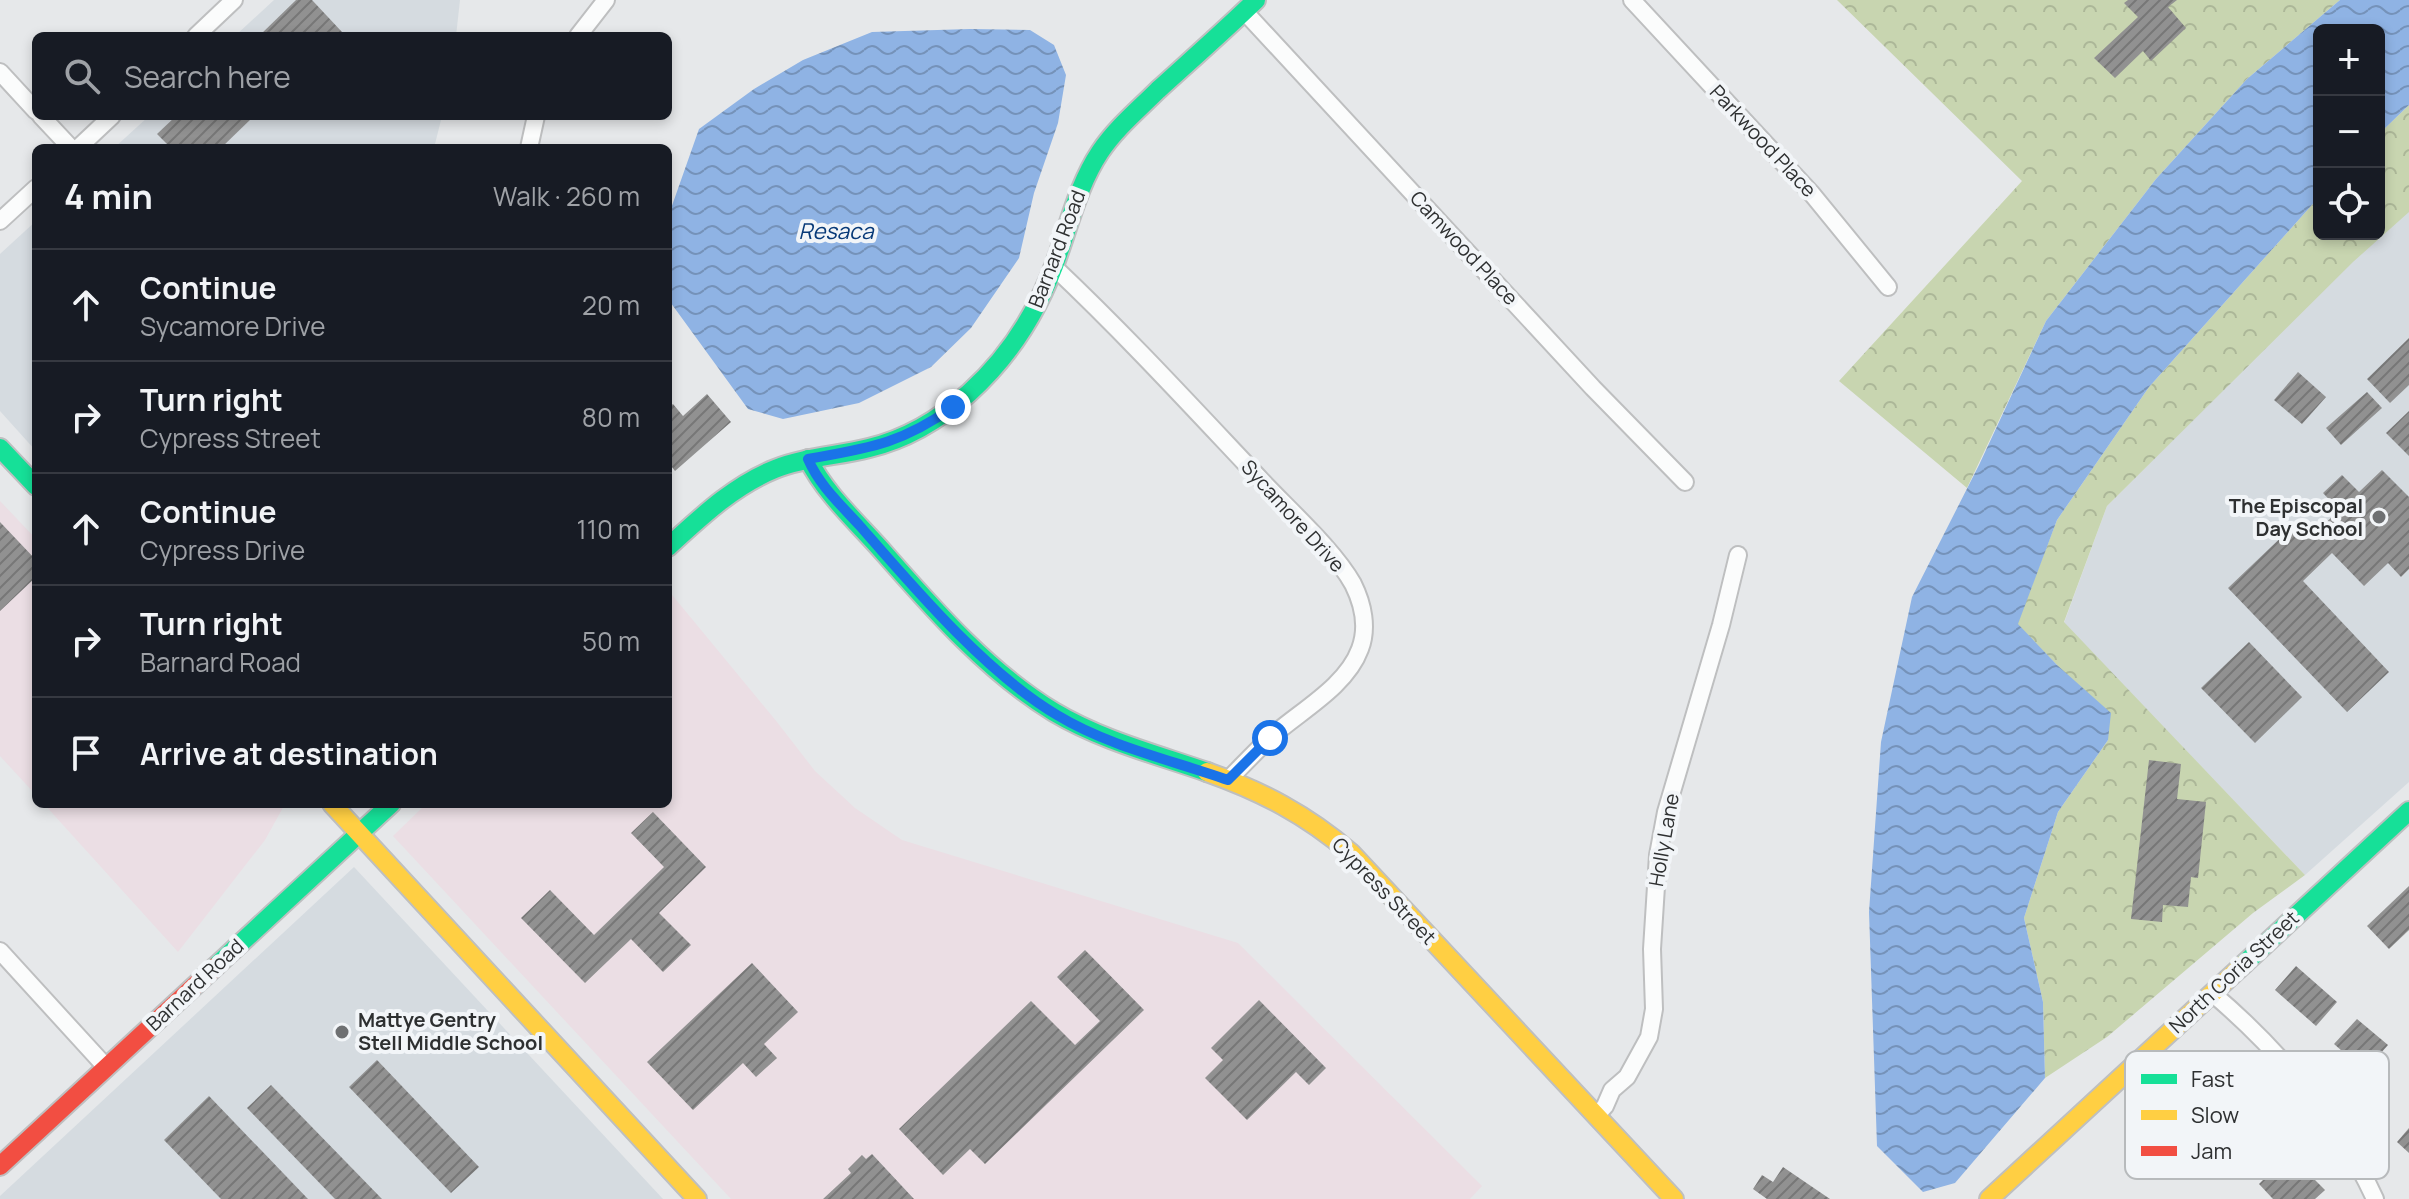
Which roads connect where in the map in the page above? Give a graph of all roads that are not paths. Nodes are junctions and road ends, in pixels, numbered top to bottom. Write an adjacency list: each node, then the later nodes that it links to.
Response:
1 (234, 0): 5 (street)
2 (606, 0): 6 (street)
3 (1632, 0): 18 (street, Parkwood Place)
4 (1250, 6): 17 (street, Barnard Road); 22 (street, Camwood Place)
5 (200, 32)
6 (581, 32)
7 (0, 72): 8 (street)
8 (32, 107)
9 (45, 120): 12 (street)
10 (108, 120): 13 (street)
11 (535, 120): 14 (street)
12 (67, 144)
13 (82, 144)
14 (530, 144)
15 (32, 192): 16 (street)
16 (0, 221)
17 (1054, 267): 20 (street, Barnard Road); 25 (street, Sycamore Drive)
18 (1888, 287)
19 (2, 453): 21 (street)
20 (808, 459): 23 (street, Barnard Road); 25 (street, Cypress Street)
21 (32, 482)
22 (1685, 482)
23 (672, 543)
24 (1738, 555): 36 (street, Holly Lane)
25 (1228, 780): 36 (street, Cypress Street)
26 (336, 808): 29 (street)
27 (387, 808): 29 (street, Barnard Road)
28 (2409, 811): 31 (street, North Coria Street)
29 (360, 833): 34 (street, Barnard Road); 39 (street)
30 (0, 951): 34 (street)
31 (2212, 993): 32 (street, North Coria Street); 33 (street)
32 (2149, 1051)
33 (2272, 1051)
34 (106, 1067): 37 (street, Barnard Road)
35 (2125, 1073): 41 (street, North Coria Street)
36 (1596, 1116): 40 (street, Cypress Street)
37 (0, 1166)
38 (2364, 1179): 42 (street)
39 (697, 1199)
40 (1674, 1199)
41 (1989, 1199)
42 (2375, 1199)

